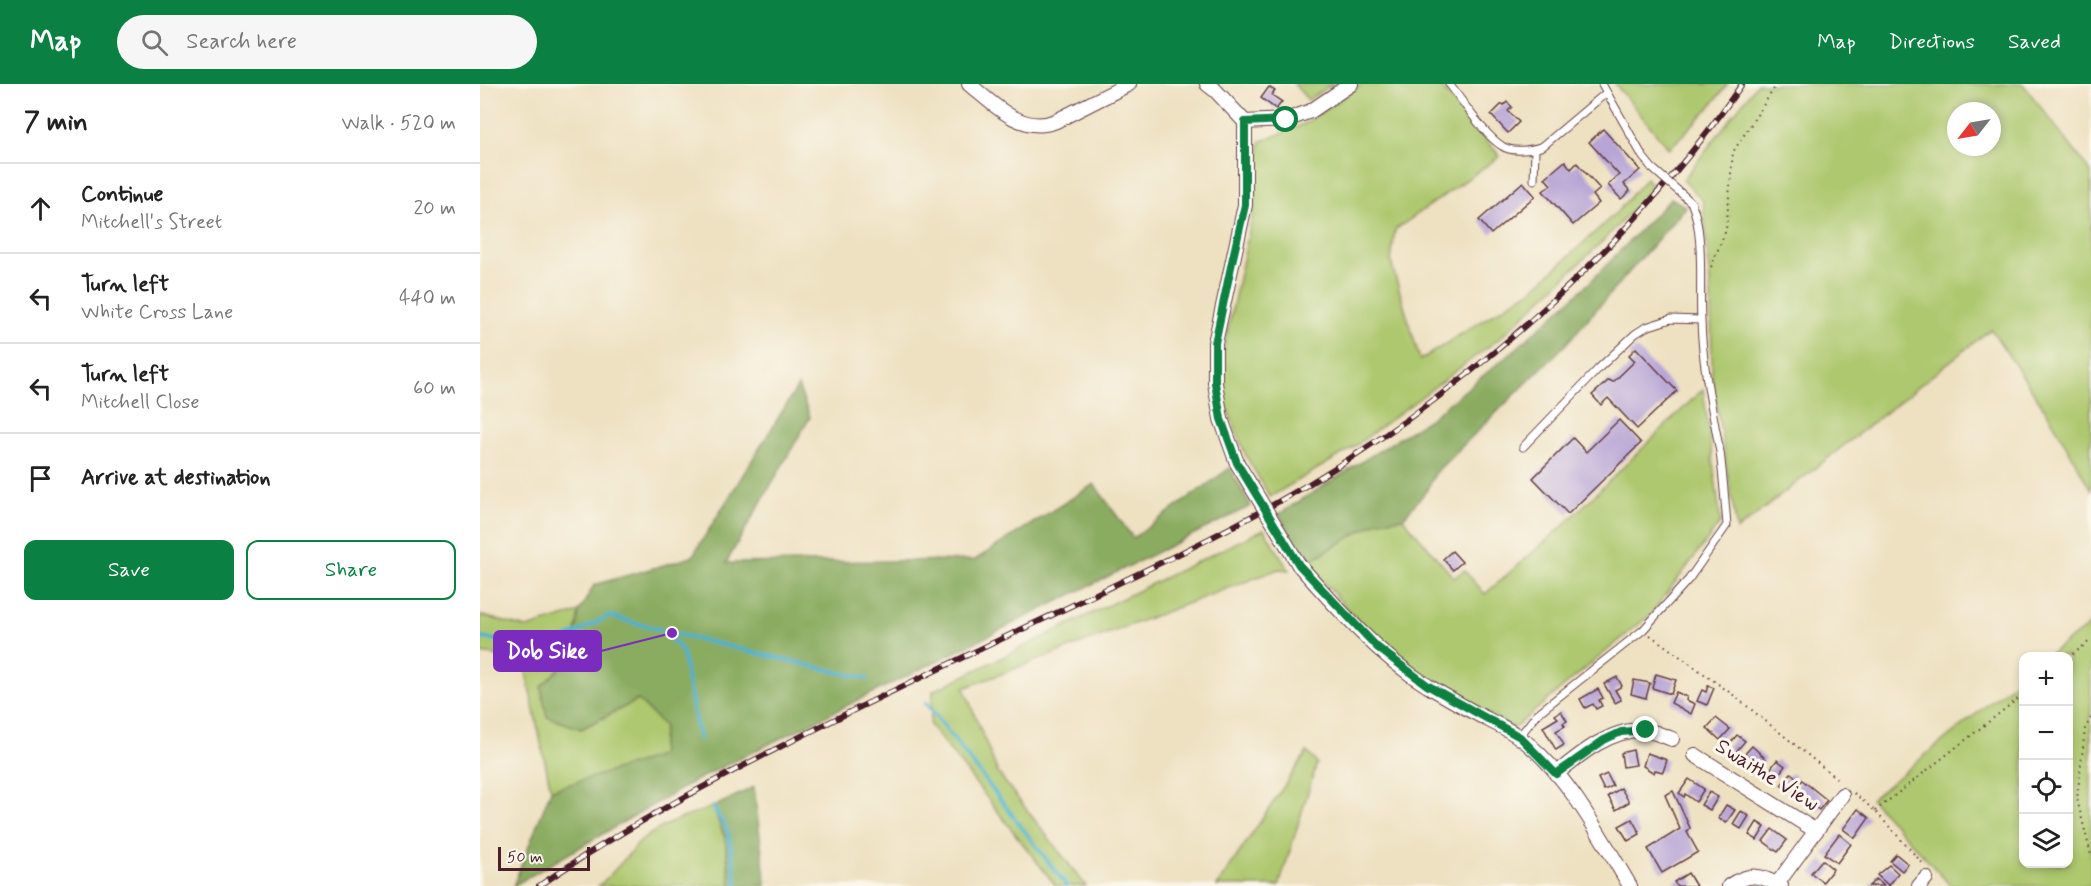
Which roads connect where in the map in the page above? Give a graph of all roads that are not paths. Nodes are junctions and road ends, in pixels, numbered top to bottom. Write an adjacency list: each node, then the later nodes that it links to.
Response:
1 (969, 84): 2 (street)
2 (1129, 84)
3 (1207, 84): 8 (street)
4 (1351, 84): 8 (street)
5 (1449, 84): 9 (lane)
6 (1602, 84): 7 (lane)
7 (1606, 93): 9 (lane); 11 (lane, bridge)
8 (1245, 122): 13 (street, bridge)
9 (1535, 150): 10 (lane)
10 (1534, 180)
11 (1700, 320): 12 (lane); 13 (lane)
12 (1523, 447)
13 (1520, 737): 16 (street)
14 (1672, 739): 16 (street)
15 (1695, 755): 18 (street, Swaithe View)
16 (1556, 774): 20 (street)
17 (1843, 788): 18 (street)
18 (1816, 831): 19 (street)
19 (1779, 885): 21 (street)
20 (1630, 886)
21 (1729, 886)

